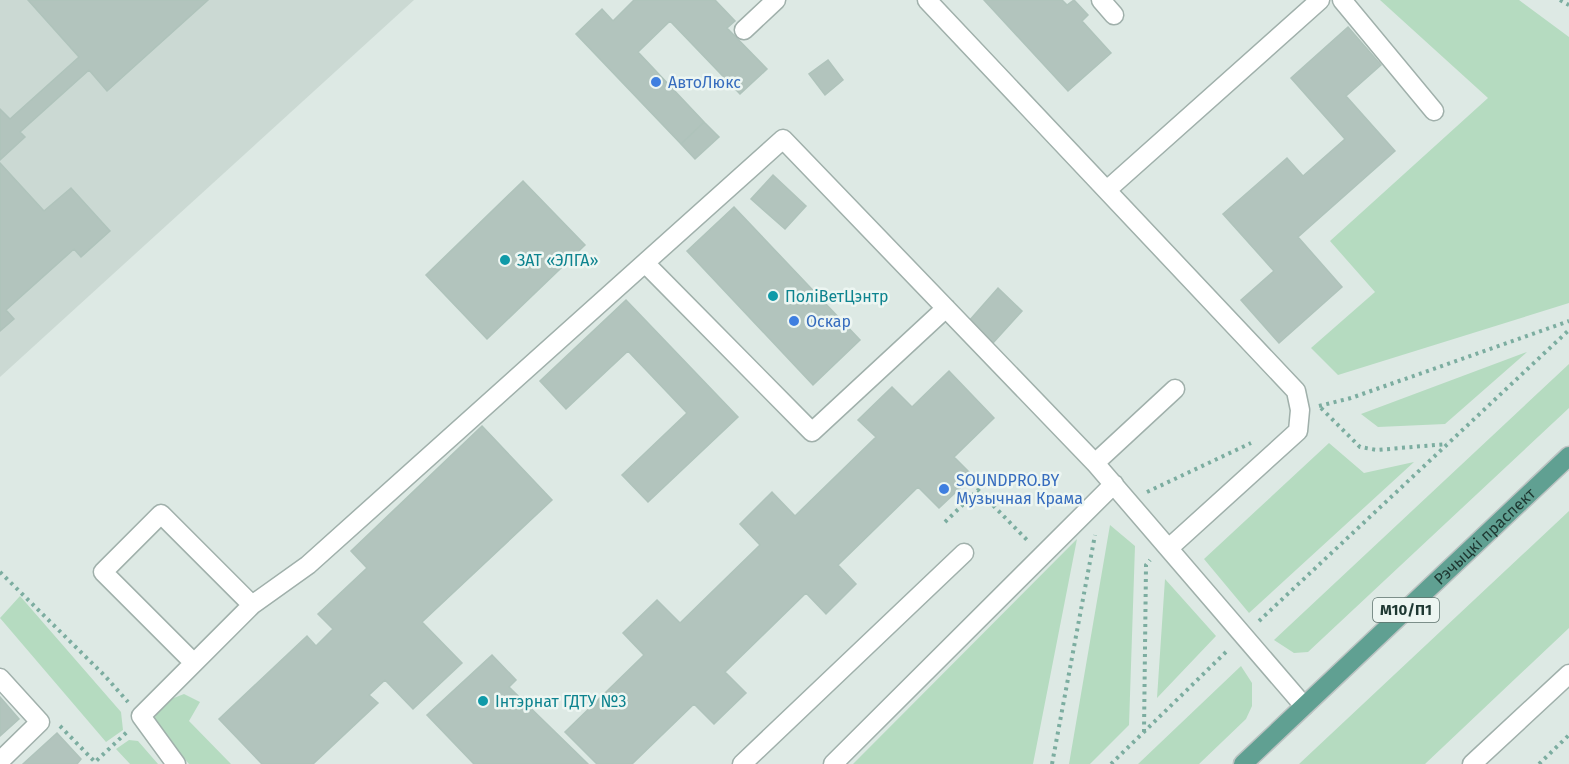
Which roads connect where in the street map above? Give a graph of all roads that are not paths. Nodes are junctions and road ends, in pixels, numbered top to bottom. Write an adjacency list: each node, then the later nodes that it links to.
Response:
1 (776, 0): 7 (street)
2 (927, 0): 9 (street)
3 (1101, 0): 6 (street)
4 (1320, 0): 9 (street)
5 (1342, 0): 8 (street)
6 (1114, 15)
7 (744, 30)
8 (1434, 111)
9 (1107, 190): 16 (street)
10 (645, 263): 11 (street); 11 (street); 18 (street)
11 (946, 308): 14 (street)
12 (1175, 389): 14 (street)
13 (1569, 456): 22 (main road, Рэчыцкі праспект / М10/П1)
14 (1095, 463): 15 (street)
15 (1114, 484): 16 (street); 26 (street)
16 (1169, 549): 22 (street)
17 (964, 553): 25 (street)
18 (252, 605): 19 (street); 19 (street)
19 (194, 663): 24 (street)
20 (1569, 674): 28 (street)
21 (0, 678): 23 (street)
22 (1304, 706): 27 (main road, Рэчыцкі праспект / М10/П1)
23 (0, 761)
24 (176, 764)
25 (742, 764)
26 (833, 764)
27 (1243, 764)
28 (1472, 764)

